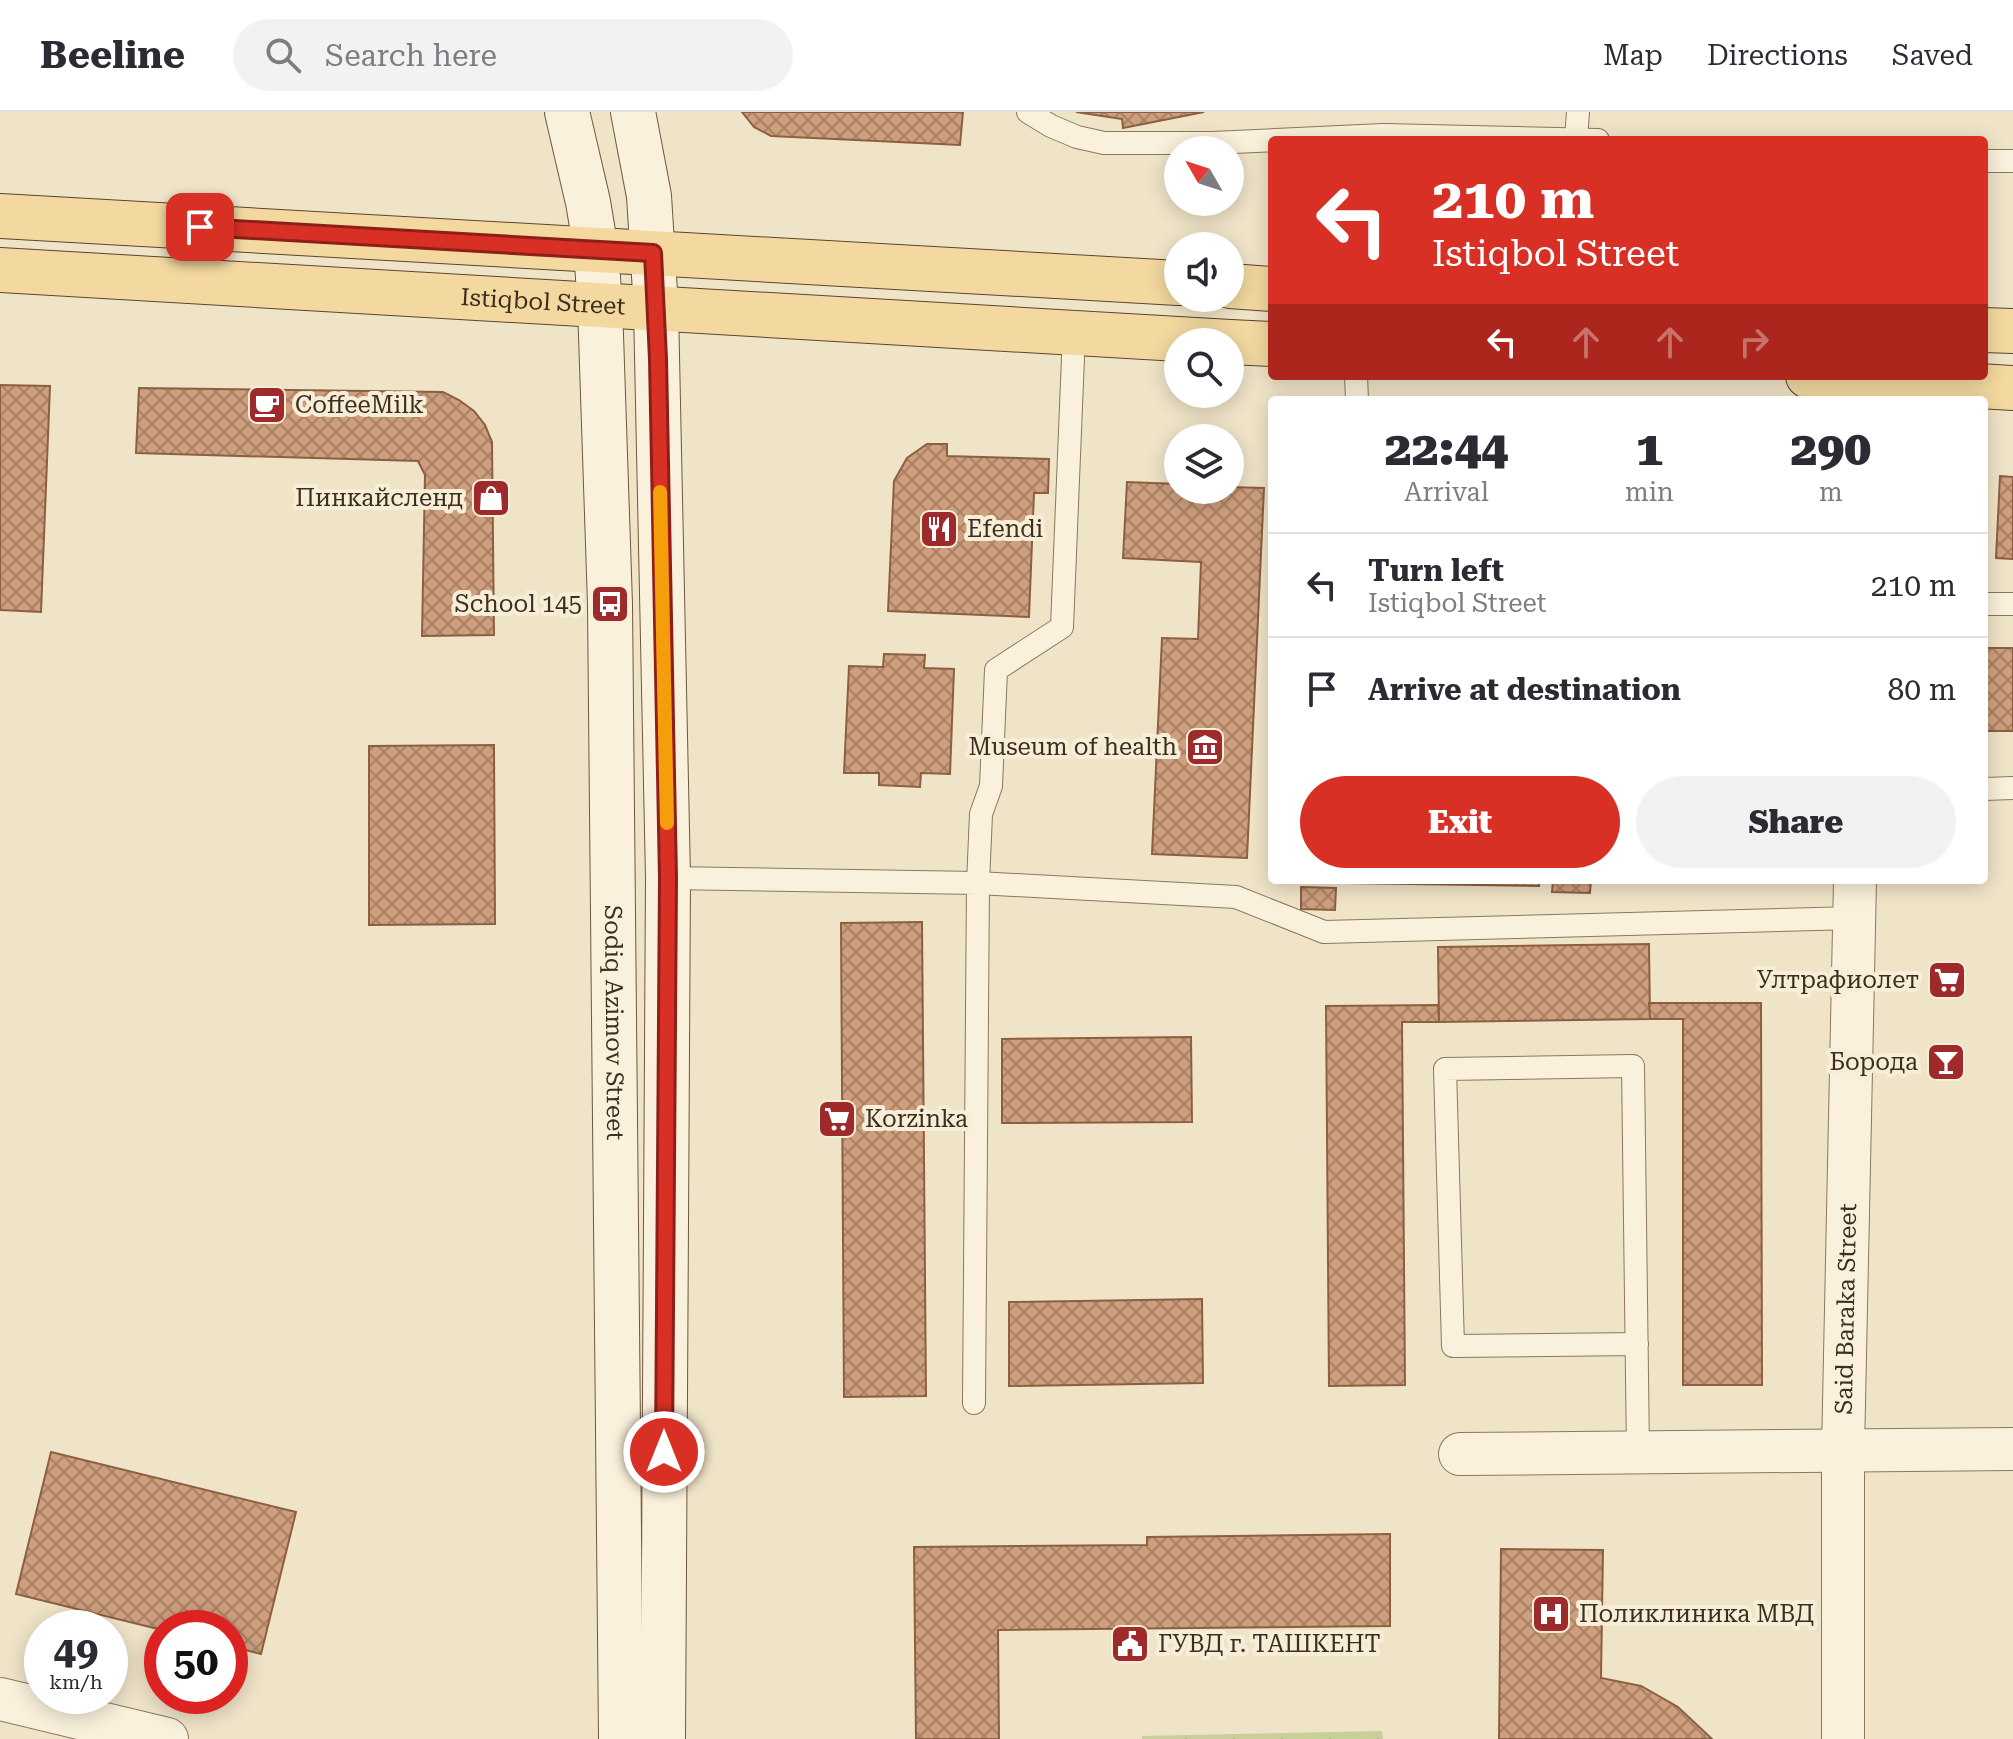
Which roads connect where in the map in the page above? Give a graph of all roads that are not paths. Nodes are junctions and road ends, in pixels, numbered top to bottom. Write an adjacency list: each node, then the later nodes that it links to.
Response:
1 (567, 112): 12 (main road)
2 (633, 112): 13 (main road)
3 (1028, 112): 8 (lane)
4 (1578, 112): 7 (lane)
5 (1362, 136): 6 (lane)
6 (1434, 136)
7 (1586, 136)
8 (1268, 140)
9 (1988, 161): 10 (lane)
10 (2013, 161)
11 (0, 216): 12 (main road)
12 (596, 250): 13 (main road); 18 (main road, Sodiq Azimov Street)
13 (653, 253): 15 (main road); 19 (main road)
14 (0, 270): 18 (main road, Istiqbol Street)
15 (1164, 282)
16 (1244, 287): 17 (main road)
17 (1268, 289)
18 (600, 305): 19 (main road, Istiqbol Street); 44 (main road, Sodiq Azimov Street)
19 (656, 308): 22 (main road, Istiqbol Street); 33 (main road)
20 (1988, 330): 21 (main road)
21 (2013, 331)
22 (1074, 333): 23 (main road, Istiqbol Street); 34 (lane)
23 (1164, 338)
24 (1244, 343): 25 (main road, Istiqbol Street)
25 (1268, 344)
26 (1829, 380): 27 (main road)
27 (1856, 385): 28 (main road)
28 (2013, 388)
29 (1988, 604): 30 (lane)
30 (2013, 604)
31 (2013, 788): 32 (lane)
32 (1988, 789)
33 (668, 878): 34 (lane); 45 (main road)
34 (978, 883): 35 (lane); 37 (lane)
35 (1854, 899): 39 (street, Said Baraka Street)
36 (1637, 1344): 36 (lane); 40 (lane)
37 (974, 1403)
38 (2013, 1449): 39 (street)
39 (1843, 1451): 40 (street); 46 (street, Said Baraka Street)
40 (1638, 1453): 41 (street)
41 (1460, 1454)
42 (0, 1699): 43 (street)
43 (167, 1739)
44 (621, 1739)
45 (663, 1739)
46 (1843, 1739)

